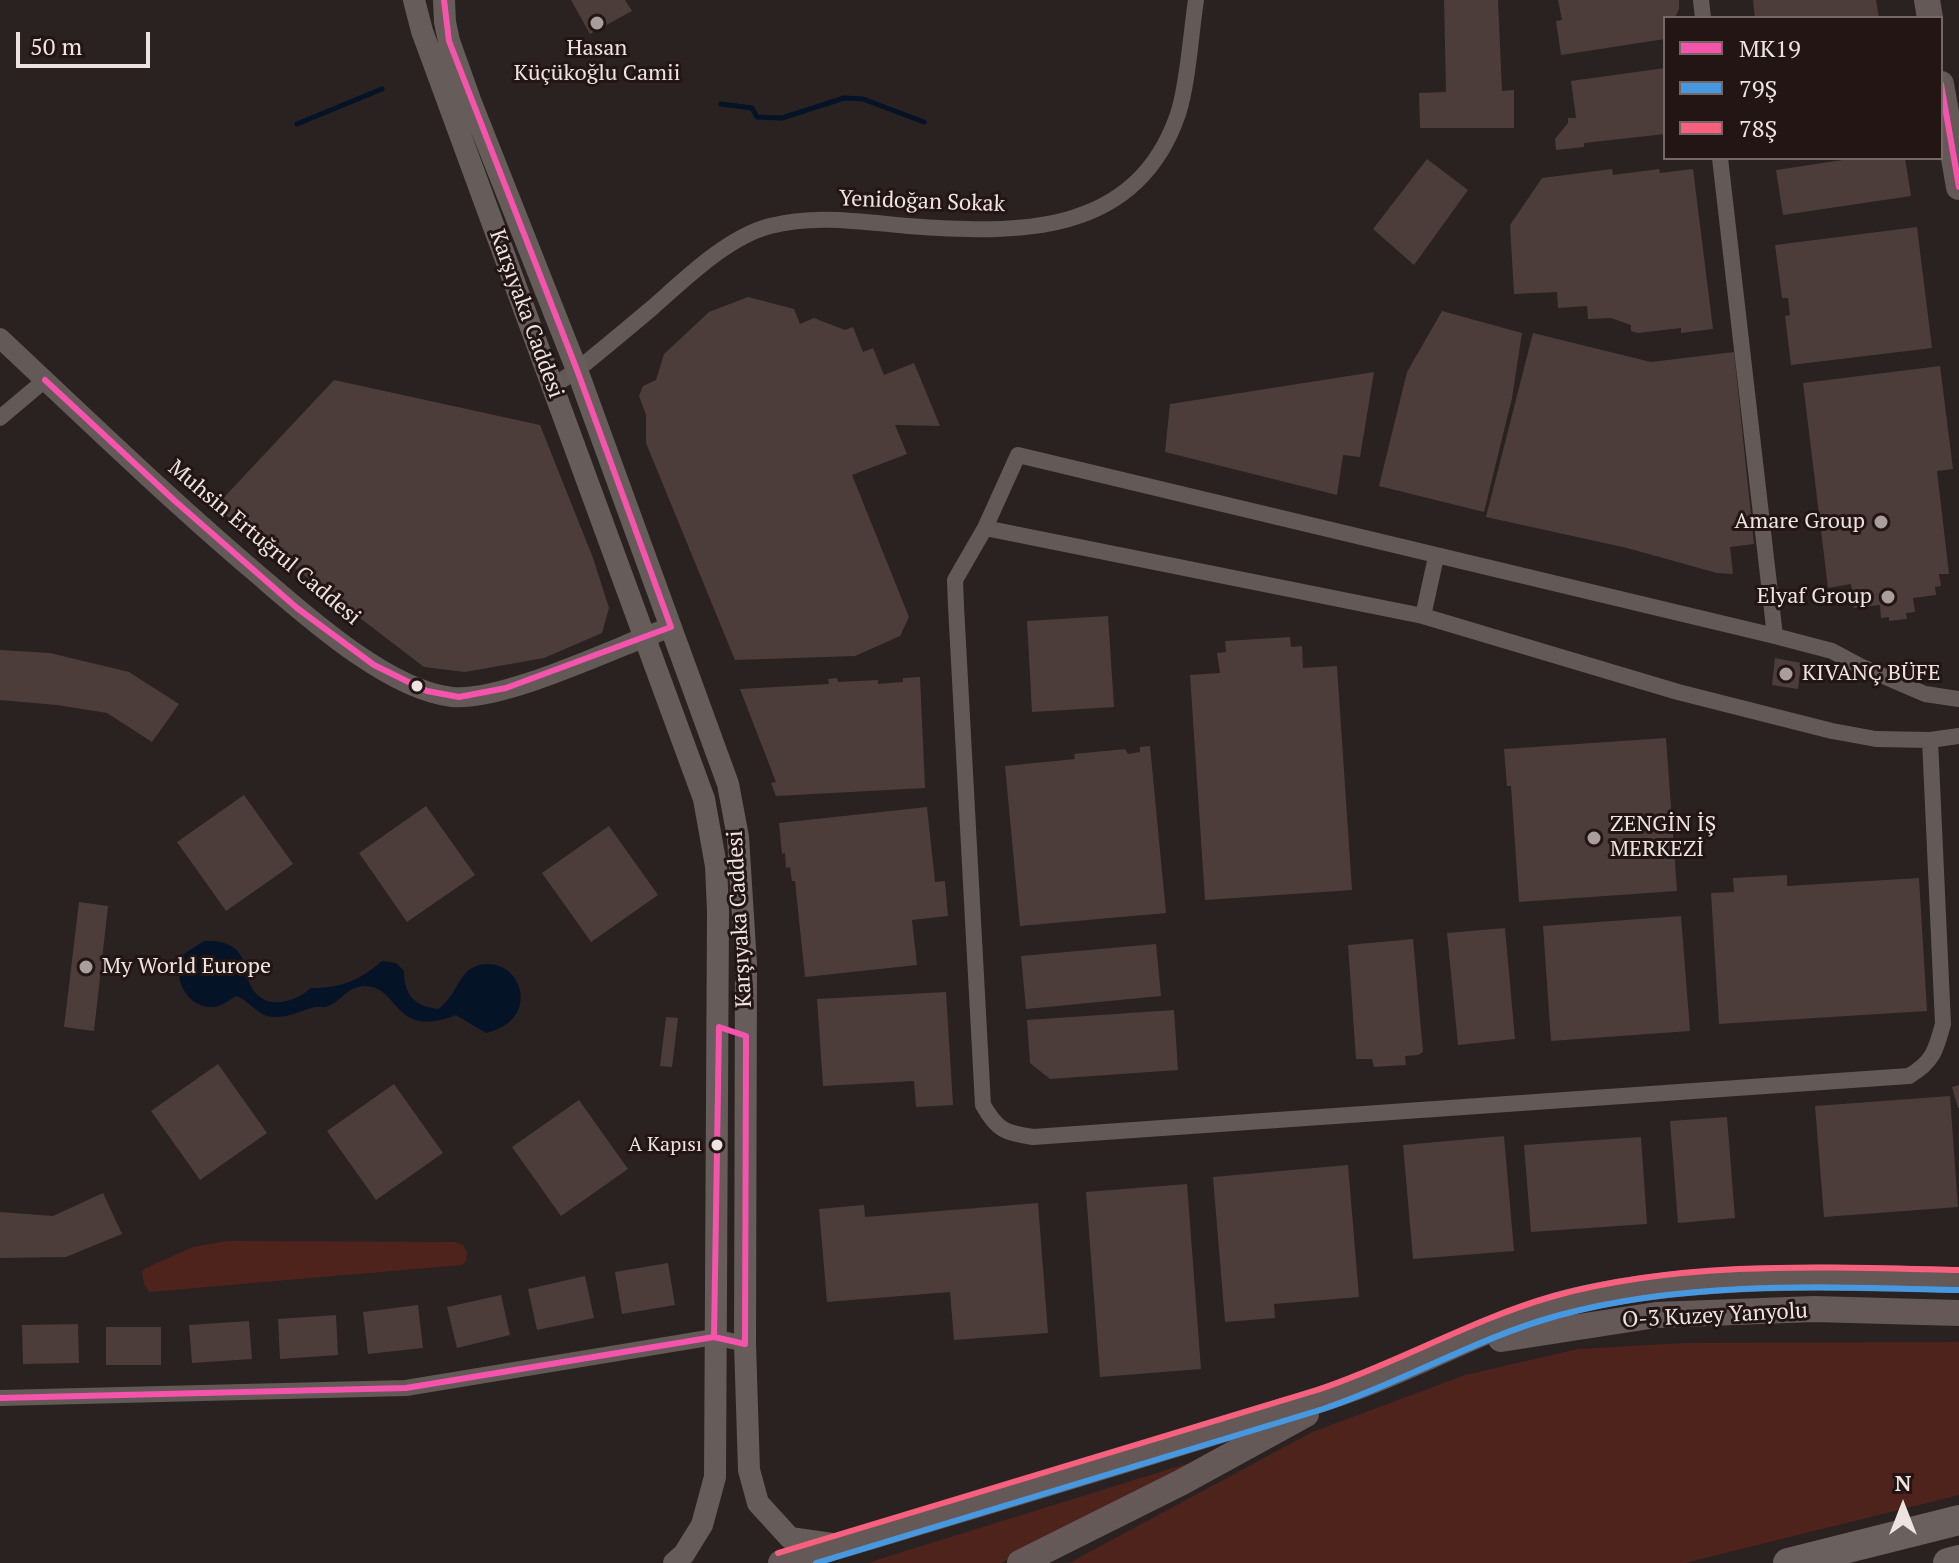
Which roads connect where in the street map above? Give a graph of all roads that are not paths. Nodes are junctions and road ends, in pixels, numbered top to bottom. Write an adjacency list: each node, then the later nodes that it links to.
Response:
1 (414, 0): 10 (main road, Karşıyaka Caddesi)
2 (444, 0): 8 (main road, Karşıyaka Caddesi)
3 (1196, 0): 8 (street, Yenidoğan Sokak)
4 (1943, 95): 6 (main road)
5 (1720, 160): 16 (street)
6 (1959, 187)
7 (0, 338): 9 (street, Muhsin Ertuğrul Caddesi)
8 (577, 370): 10 (street, Yenidoğan Sokak); 15 (main road, Karşıyaka Caddesi)
9 (45, 380): 11 (street); 17 (street, Muhsin Ertuğrul Caddesi)
10 (553, 386): 17 (main road, Karşıyaka Caddesi)
11 (0, 418)
12 (985, 528): 13 (street); 14 (street); 20 (street)
13 (1436, 557): 14 (street); 16 (street)
14 (1423, 616): 20 (street)
15 (671, 627): 17 (street, Muhsin Ertuğrul Caddesi); 24 (main road, Karşıyaka Caddesi)
16 (1775, 636): 18 (street)
17 (645, 637): 23 (main road, Karşıyaka Caddesi)
18 (1959, 699)
19 (1959, 736): 20 (street)
20 (1930, 740)
21 (1959, 1280): 25 (main road)
22 (1959, 1313): 25 (main road, O-3 Kuzey Yanyolu)
23 (714, 1337): 24 (street); 27 (street); 31 (main road, Karşıyaka Caddesi)
24 (745, 1344): 29 (main road, Karşıyaka Caddesi)
25 (1428, 1357): 26 (main road)
26 (1347, 1391): 29 (main road); 33 (main road)
27 (0, 1398)
28 (1959, 1520): 34 (highway)
29 (840, 1546): 32 (main road)
30 (1959, 1560): 35 (highway)
31 (674, 1563)
32 (781, 1563)
33 (1020, 1563)
34 (1788, 1563)
35 (1948, 1563)

